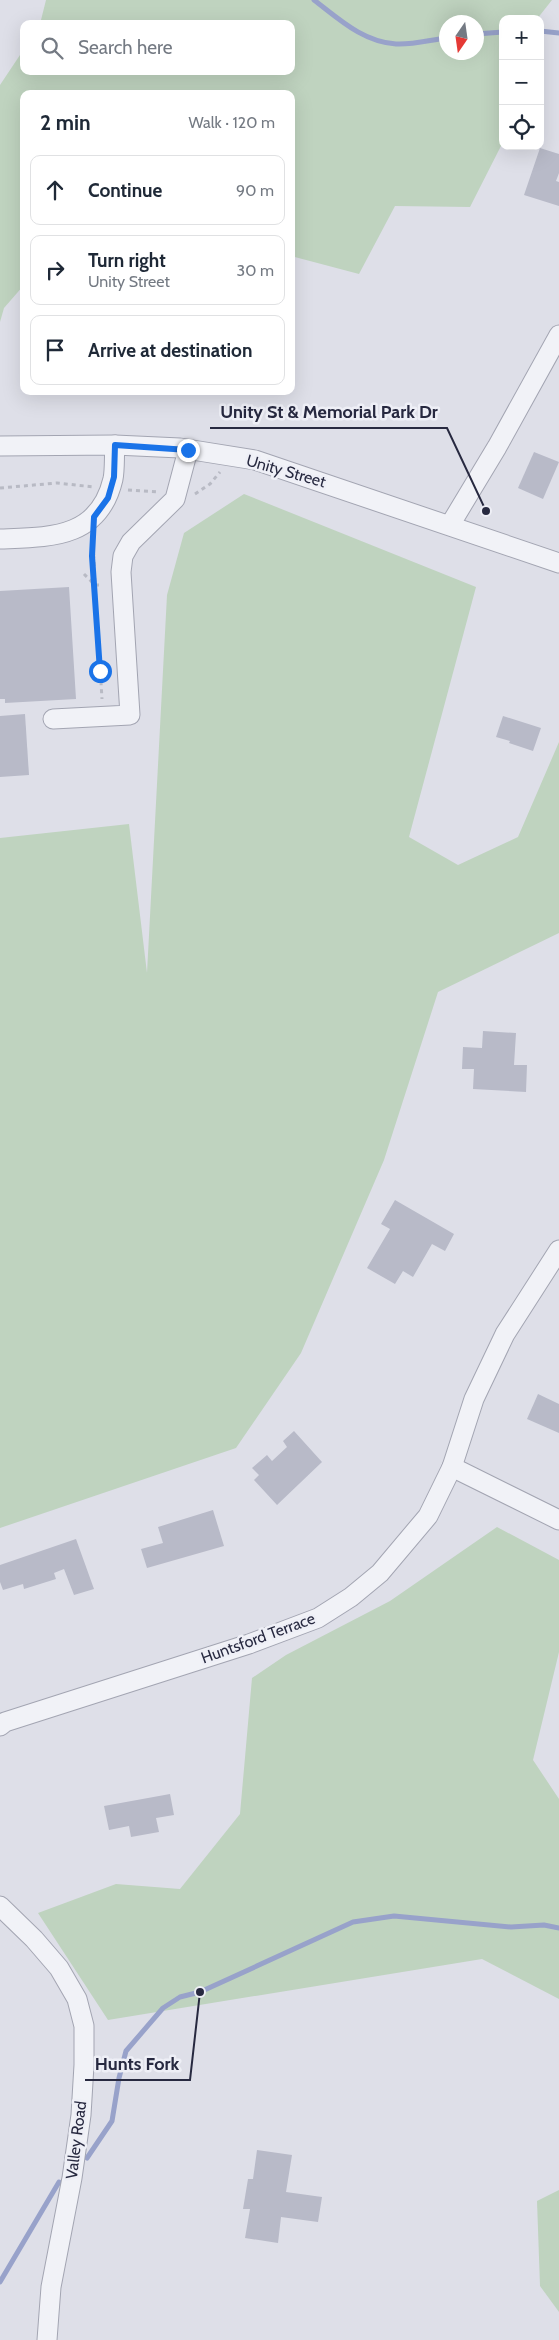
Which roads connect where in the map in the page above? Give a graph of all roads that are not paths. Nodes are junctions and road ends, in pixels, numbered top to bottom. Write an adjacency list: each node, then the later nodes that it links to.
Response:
1 (559, 335): 5 (street)
2 (115, 445): 3 (street, Unity Street); 4 (street, Unity Street); 6 (street)
3 (0, 446)
4 (188, 450): 5 (street, Unity Street); 8 (street)
5 (450, 525): 7 (street, Unity Street)
6 (0, 540)
7 (559, 563)
8 (53, 719)
9 (559, 1250): 10 (street, Huntsford Terrace)
10 (452, 1468): 11 (street); 12 (street, Huntsford Terrace)
11 (559, 1520)
12 (0, 1726)
13 (0, 1906): 14 (street, Valley Road)
14 (47, 2340)

